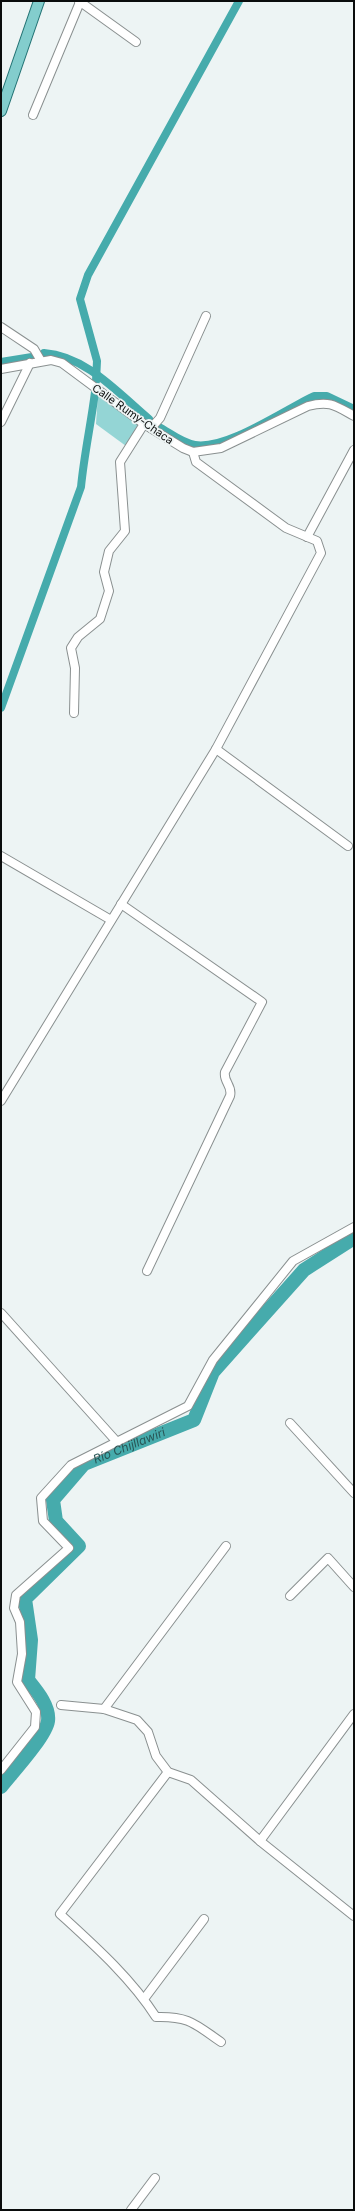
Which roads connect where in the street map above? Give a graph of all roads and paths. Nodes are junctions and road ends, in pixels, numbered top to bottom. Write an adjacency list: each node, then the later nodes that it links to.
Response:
1 (39, 1): 4 (main road)
2 (80, 1): 3 (street); 5 (street)
3 (136, 42)
4 (1, 111)
5 (33, 115)
6 (206, 316): 13 (street)
7 (1, 327): 8 (street)
8 (42, 361): 9 (street, Calle Rumy-Chaca); 13 (street, Calle Rumy-Chaca)
9 (30, 363): 10 (street, Calle Rumy-Chaca); 12 (street)
10 (1, 369)
11 (354, 416): 15 (street)
12 (1, 422)
13 (148, 426): 15 (street, Calle Rumy-Chaca); 17 (street)
14 (354, 450): 16 (street)
15 (193, 452): 16 (street)
16 (307, 537): 18 (street)
17 (74, 713)
18 (216, 748): 19 (street); 21 (street)
19 (348, 846)
20 (1, 856): 22 (street)
21 (121, 904): 22 (street); 25 (street)
22 (111, 920): 23 (street)
23 (1, 1101)
24 (354, 1227): 28 (street)
25 (147, 1271)
26 (1, 1313): 28 (street)
27 (290, 1423): 29 (street)
28 (117, 1442): 36 (street)
29 (354, 1493)
30 (226, 1546): 34 (street)
31 (354, 1587): 32 (street)
32 (290, 1596)
33 (61, 1705): 34 (street)
34 (104, 1709): 37 (street)
35 (354, 1714): 38 (street)
36 (1, 1770)
37 (168, 1772): 38 (street); 41 (street)
38 (260, 1841): 39 (street)
39 (354, 1916)
40 (204, 1919): 41 (street)
41 (144, 1999): 42 (street)
42 (221, 2042)
43 (155, 2178): 44 (street)
44 (131, 2210)

